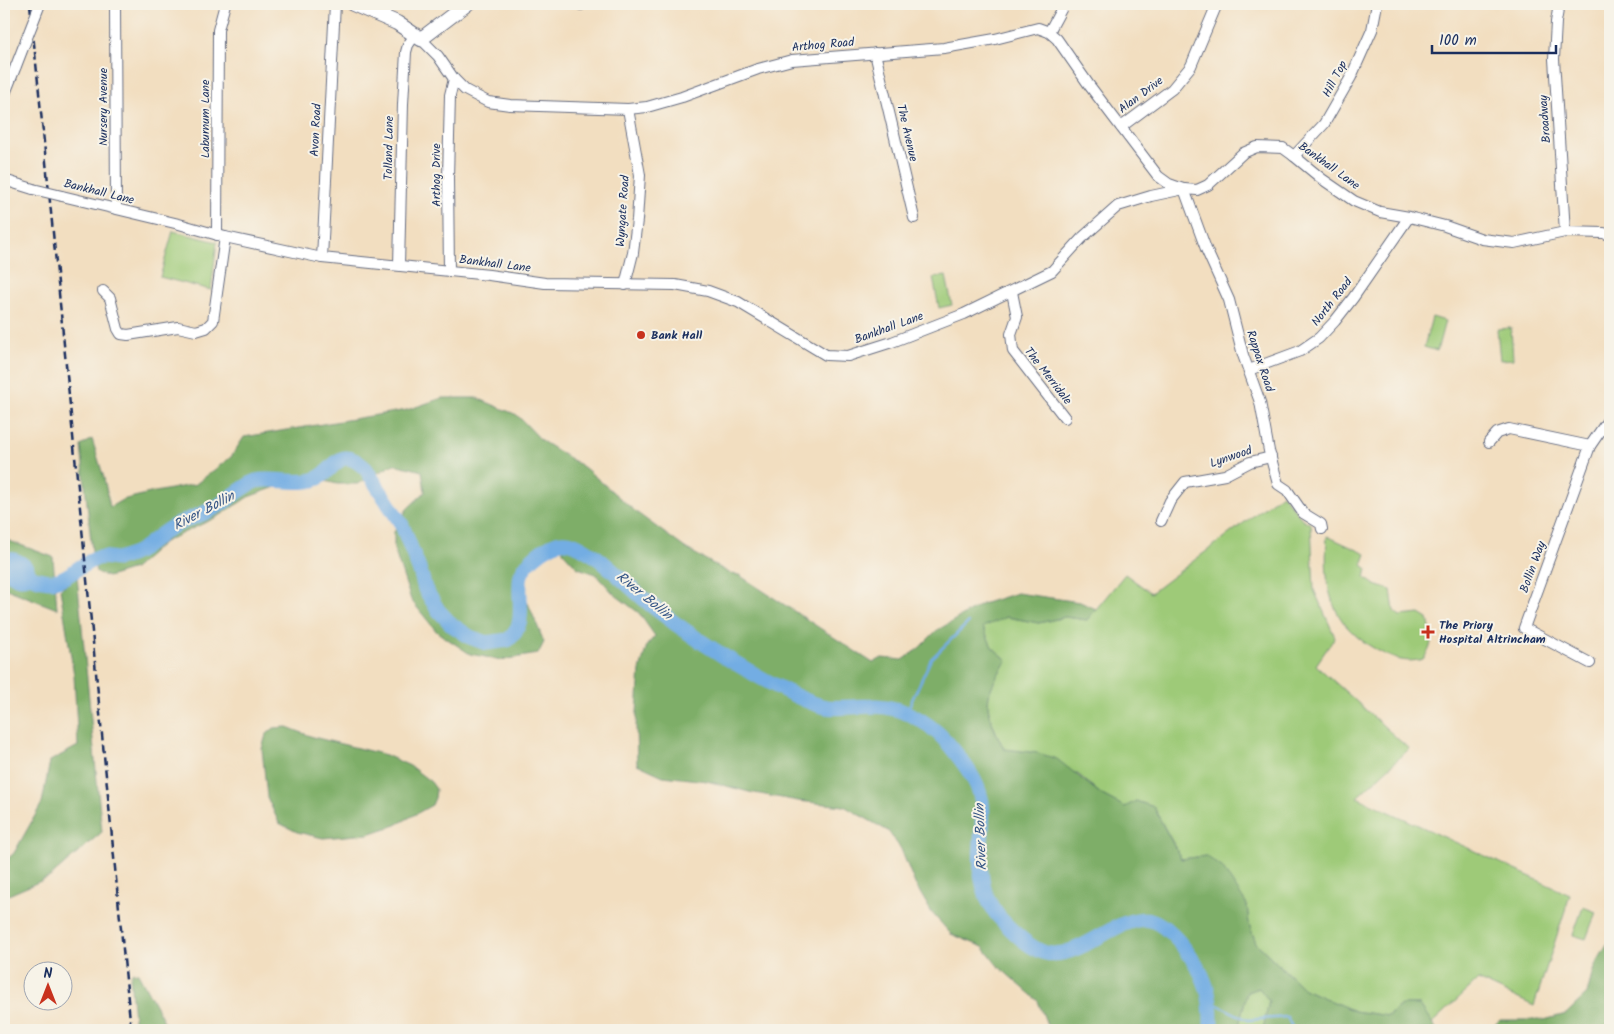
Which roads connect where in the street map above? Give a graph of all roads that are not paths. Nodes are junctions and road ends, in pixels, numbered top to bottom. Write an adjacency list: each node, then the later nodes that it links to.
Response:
1 (40, 4): 15 (street, bridge)
2 (115, 4): 21 (street, Nursery Avenue)
3 (225, 4): 26 (street, Laburnum Lane)
4 (335, 4): 27 (street, Avon Road)
5 (353, 4): 12 (main road)
6 (467, 4): 12 (main road)
7 (1064, 4): 11 (street)
8 (1217, 4): 17 (street, Alan Drive)
9 (1377, 4): 18 (street, Hill Top)
10 (1559, 4): 24 (street, Broadway)
11 (1049, 32): 13 (street, Arthog Road); 17 (street)
12 (418, 37): 14 (street, Arthog Road); 28 (street, Tolland Lane)
13 (876, 53): 16 (street, Arthog Road); 23 (street, The Avenue)
14 (454, 80): 16 (street, Arthog Road); 29 (street, Arthog Drive)
15 (4, 96)
16 (628, 109): 30 (street, Wyngate Road)
17 (1121, 126): 20 (street)
18 (1294, 156): 20 (street, Bankhall Lane); 22 (street, Bankhall Lane)
19 (4, 180): 21 (street, Bankhall Lane, bridge)
20 (1184, 189): 32 (street, Bankhall Lane); 33 (street, Rappax Road)
21 (116, 210): 26 (street, Bankhall Lane)
22 (1409, 217): 24 (street, Bankhall Lane); 33 (street, North Road)
23 (914, 218)
24 (1565, 232): 25 (street, Bankhall Lane)
25 (1608, 234)
26 (221, 236): 27 (street, Bankhall Lane); 31 (street, Laburnum Lane)
27 (322, 258): 28 (street, Bankhall Lane)
28 (399, 265): 29 (street, Bankhall Lane)
29 (449, 271): 30 (street, Bankhall Lane)
30 (625, 285): 32 (street, Bankhall Lane)
31 (103, 291)
32 (1012, 292): 35 (street, The Merridale)
33 (1249, 370): 38 (street, Rappax Road)
34 (1610, 417): 37 (street, Bollin Way)
35 (1065, 418)
36 (1489, 442): 37 (street)
37 (1590, 446): 41 (street, Bollin Way)
38 (1271, 457): 39 (street, Lynwood); 40 (street, Rappax Road)
39 (1161, 521)
40 (1322, 529)
41 (1590, 663)

